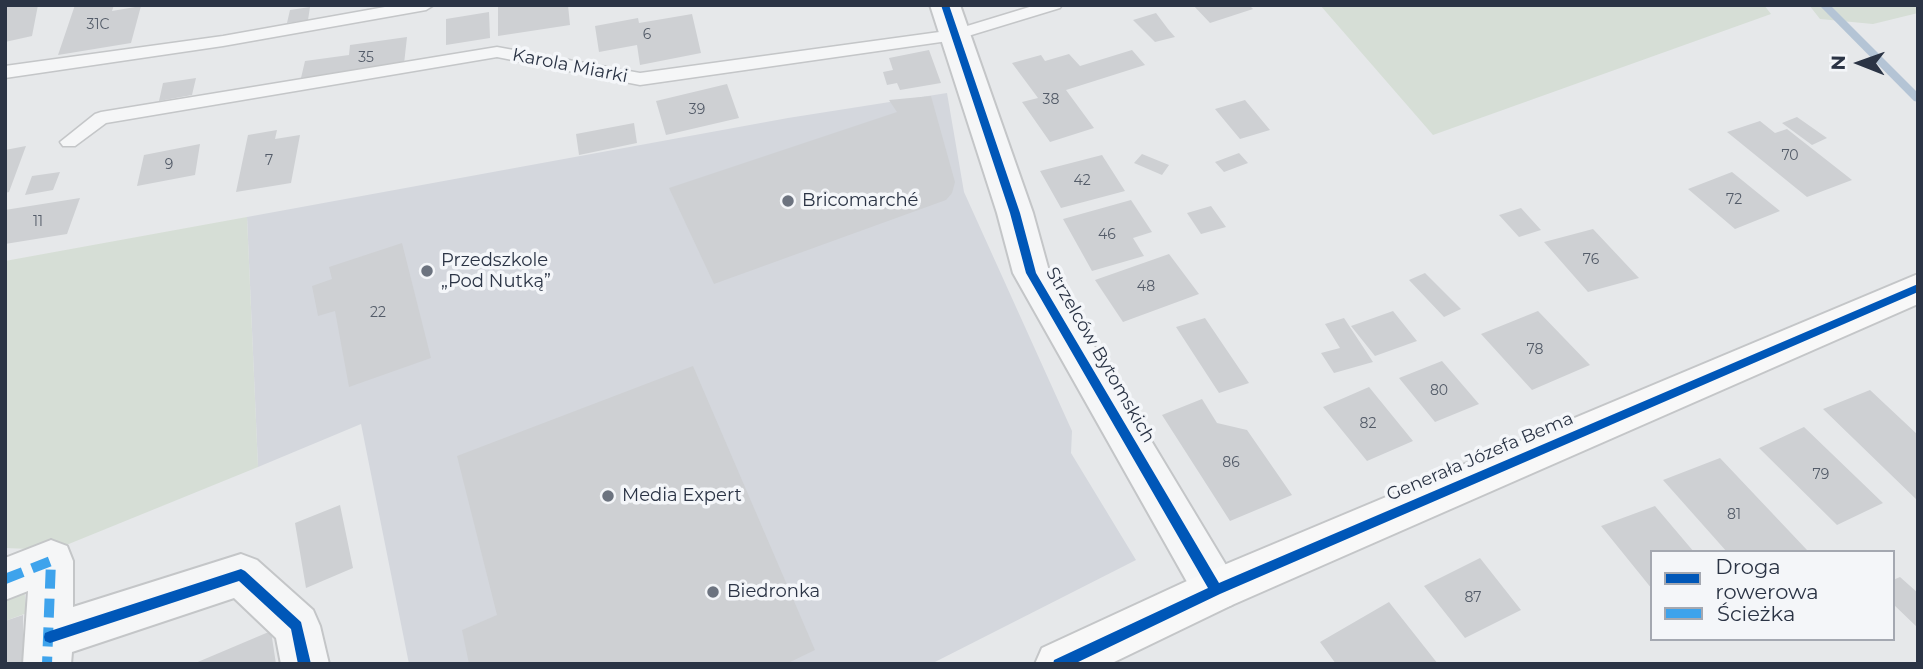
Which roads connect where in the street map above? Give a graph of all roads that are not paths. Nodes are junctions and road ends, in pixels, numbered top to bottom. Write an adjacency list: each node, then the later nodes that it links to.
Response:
1 (426, 5): 4 (lane)
2 (1054, 5): 3 (lane, Karola Miarki)
3 (949, 20): 5 (lane, Karola Miarki); 8 (street, Strzelców Bytomskich)
4 (5, 72)
5 (69, 142)
6 (1918, 288): 8 (street, Generała Józefa Bema)
7 (5, 579): 10 (street)
8 (1216, 590): 11 (street, Generała Józefa Bema)
9 (301, 645): 10 (street)
10 (49, 650)
11 (1059, 664)

